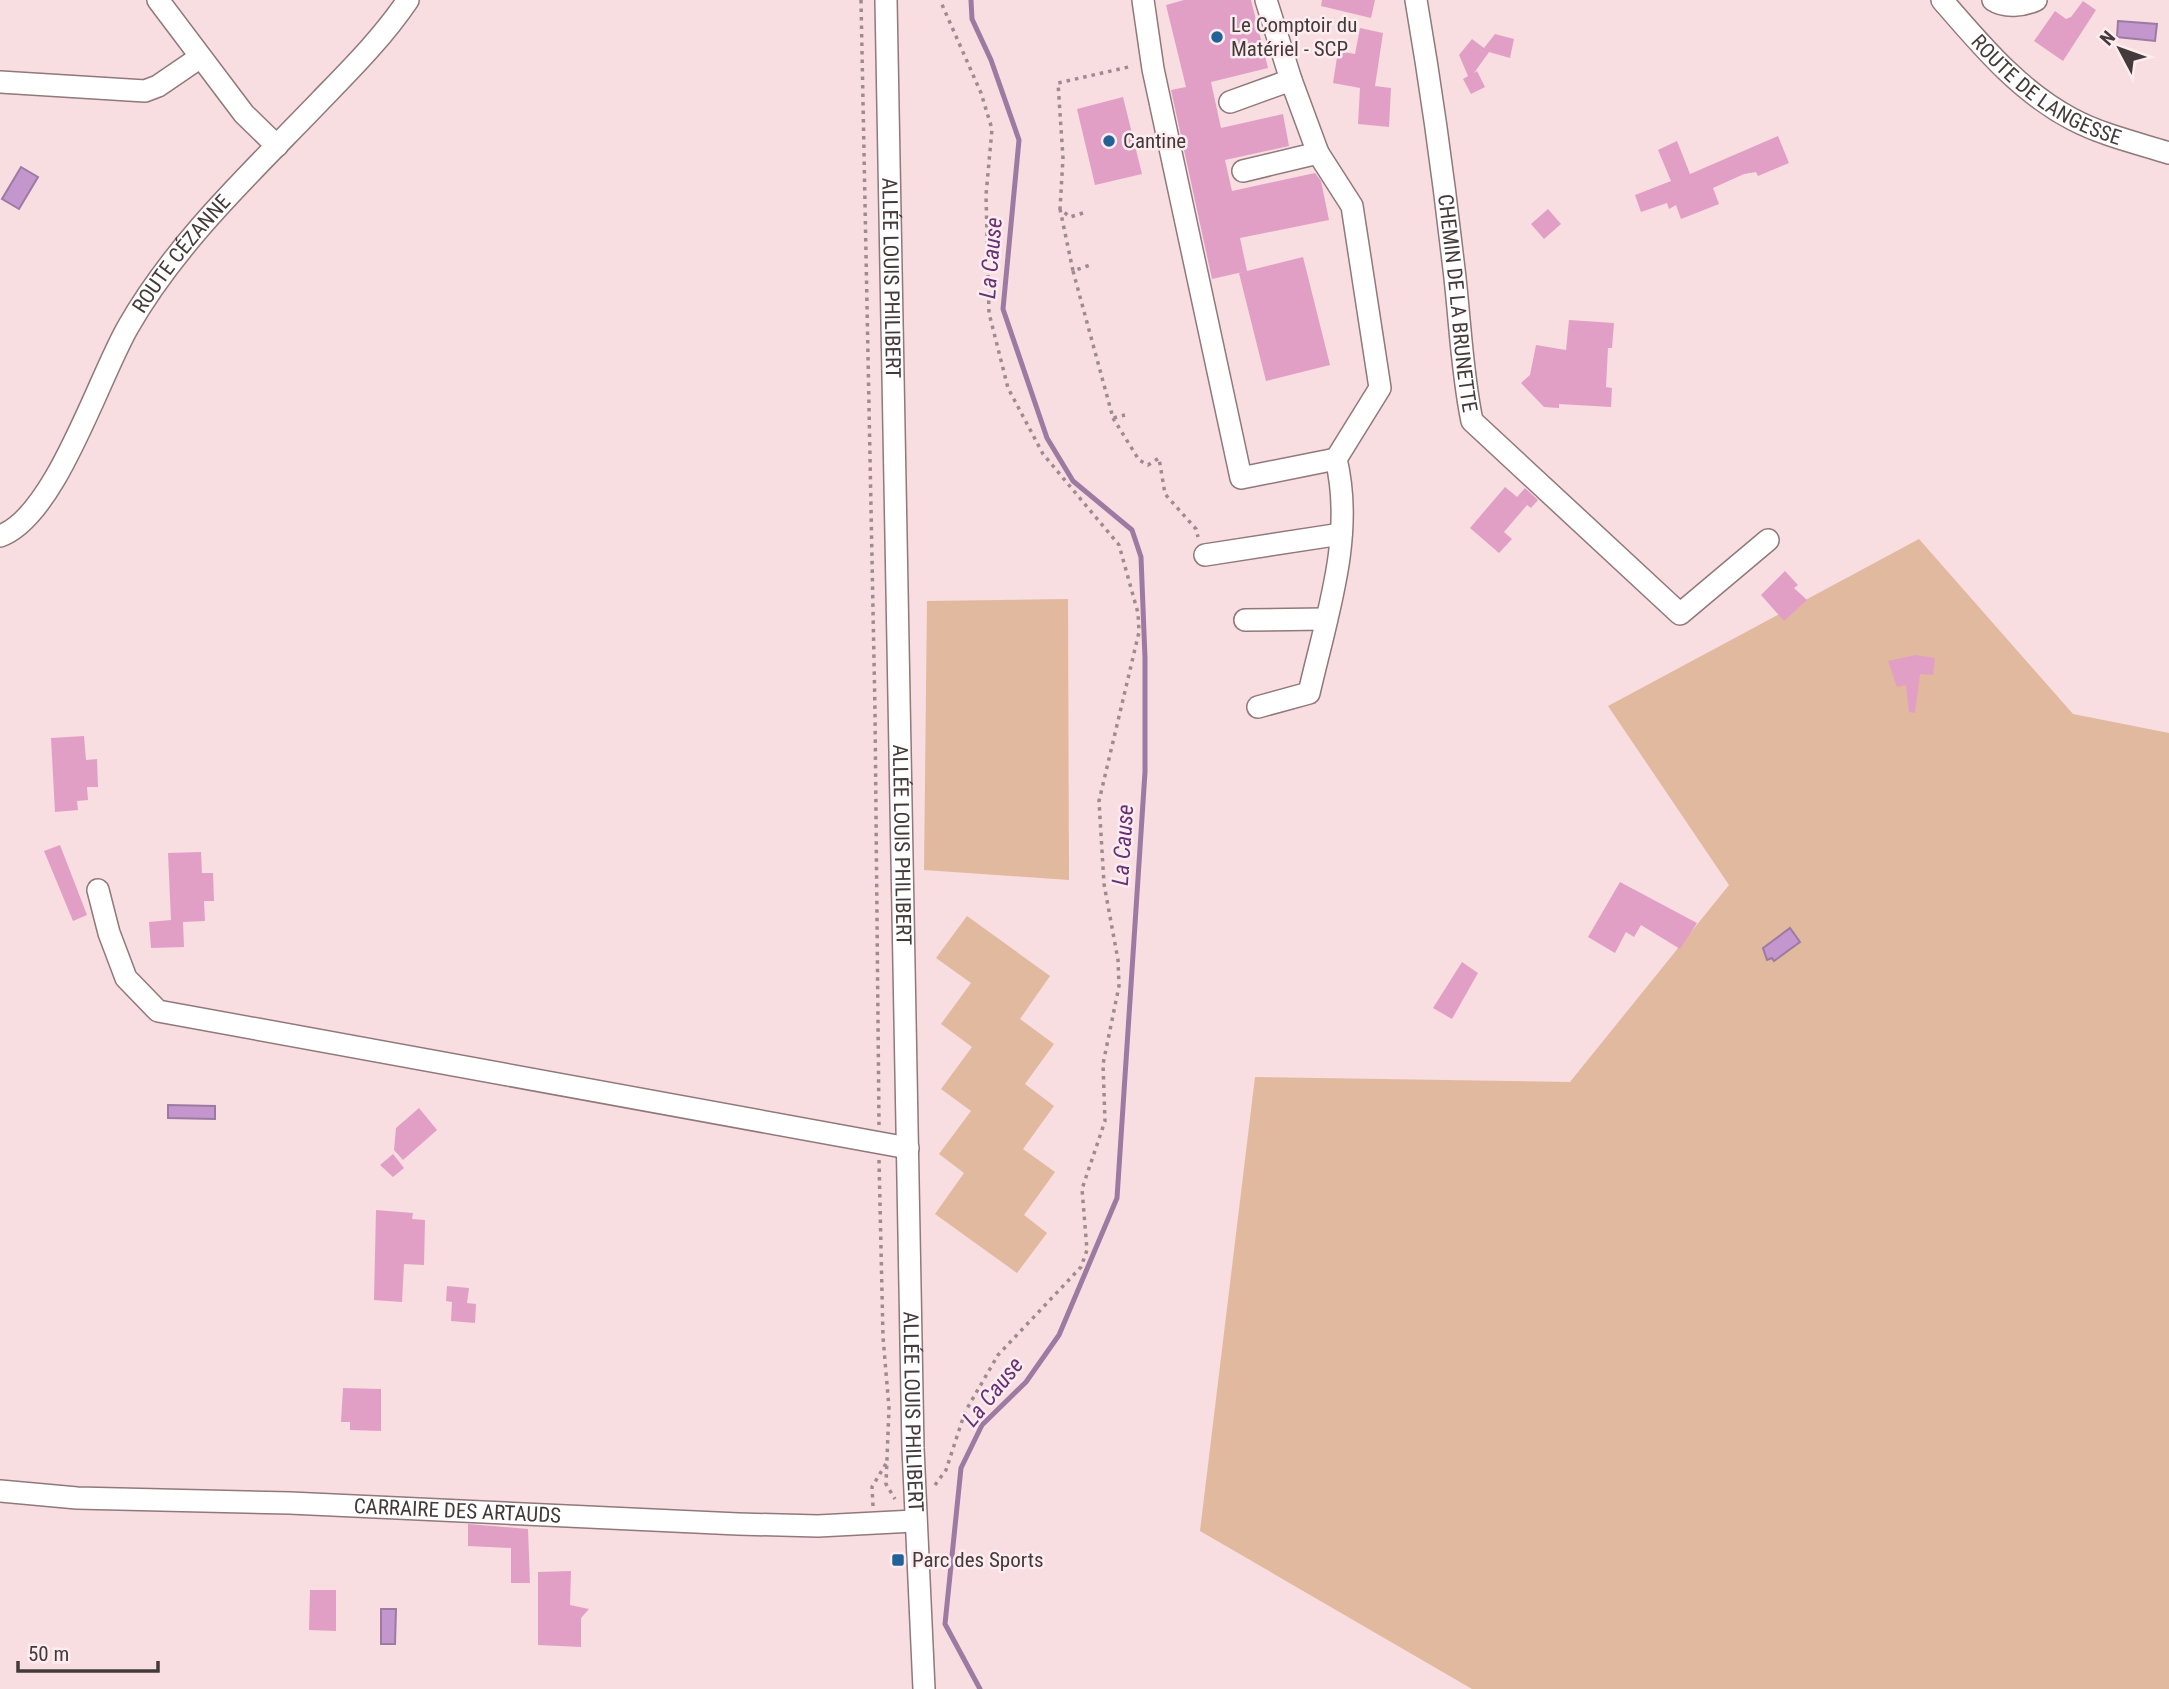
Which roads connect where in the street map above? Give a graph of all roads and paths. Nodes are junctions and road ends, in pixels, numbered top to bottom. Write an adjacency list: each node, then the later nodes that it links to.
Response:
1 (158, 0): 12 (street)
2 (408, 0): 17 (street, ROUTE CÉZANNE)
3 (861, 0): 36 (path)
4 (886, 0): 37 (street, ALLÉE LOUIS PHILIBERT)
5 (940, 0): 40 (path)
6 (1143, 0): 13 (street)
7 (1266, 0): 14 (street)
8 (1416, 0): 30 (street, CHEMIN DE LA BRUNETTE)
9 (1942, 0): 19 (street, ROUTE DE LANGESSE)
10 (1993, 0): 11 (street)
11 (2036, 0)
12 (199, 58): 15 (street); 17 (street)
13 (1153, 69): 21 (path); 27 (street)
14 (1291, 80): 16 (street); 18 (street)
15 (0, 82)
16 (1230, 102)
17 (277, 146): 29 (street, ROUTE CÉZANNE)
18 (1318, 153): 20 (street); 27 (street)
19 (2169, 153)
20 (1243, 171)
21 (1060, 209): 22 (path); 24 (path)
22 (1083, 214)
23 (1093, 264): 24 (path)
24 (1073, 271): 26 (path)
25 (1125, 415): 26 (path)
26 (1112, 418): 31 (path)
27 (1336, 459): 28 (street)
28 (1341, 534): 31 (street); 32 (street)
29 (0, 536)
30 (1768, 540)
31 (1205, 555)
32 (1325, 619): 33 (street); 34 (street)
33 (1245, 620)
34 (1258, 707)
35 (98, 890): 36 (street)
36 (879, 1145): 37 (street); 38 (path)
37 (908, 1148): 42 (street, ALLÉE LOUIS PHILIBERT)
38 (888, 1461): 41 (path); 42 (path)
39 (0, 1491): 41 (street, CARRAIRE DES ARTAUDS)
40 (931, 1493)
41 (874, 1521): 42 (street, CARRAIRE DES ARTAUDS)
42 (908, 1521): 43 (street, ALLÉE LOUIS PHILIBERT)
43 (924, 1689)

